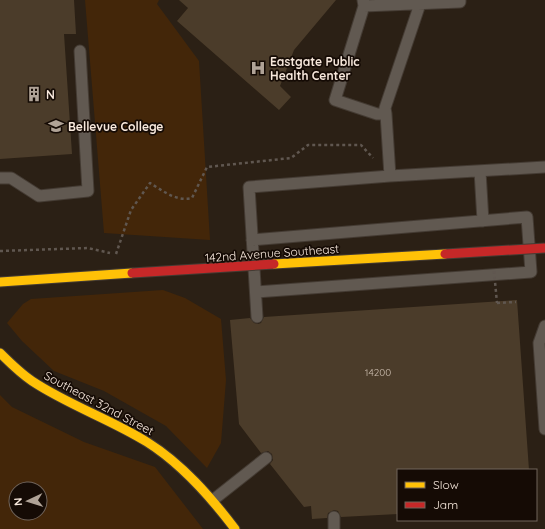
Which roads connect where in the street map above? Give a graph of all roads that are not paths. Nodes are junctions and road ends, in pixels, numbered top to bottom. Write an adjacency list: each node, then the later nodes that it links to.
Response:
1 (460, 0): 3 (lane)
2 (364, 3): 3 (lane); 5 (lane)
3 (420, 4): 5 (lane)
4 (80, 51): 9 (lane)
5 (386, 114): 8 (lane)
6 (545, 167): 7 (lane)
7 (480, 171): 8 (lane); 10 (lane)
8 (390, 176): 11 (lane)
9 (0, 178)
10 (483, 221): 11 (lane); 14 (lane)
11 (252, 240): 14 (lane)
12 (545, 248): 13 (street, 142nd Avenue Southeast, bridge)
13 (0, 282)
14 (256, 292): 15 (lane)
15 (258, 317)
16 (545, 326): 18 (lane)
17 (0, 353): 20 (street, Southeast 32nd Street)
18 (545, 429)
19 (266, 458): 20 (lane)
20 (213, 500): 22 (street, Southeast 32nd Street)
21 (334, 518): 23 (lane)
22 (235, 529)
23 (334, 529)

